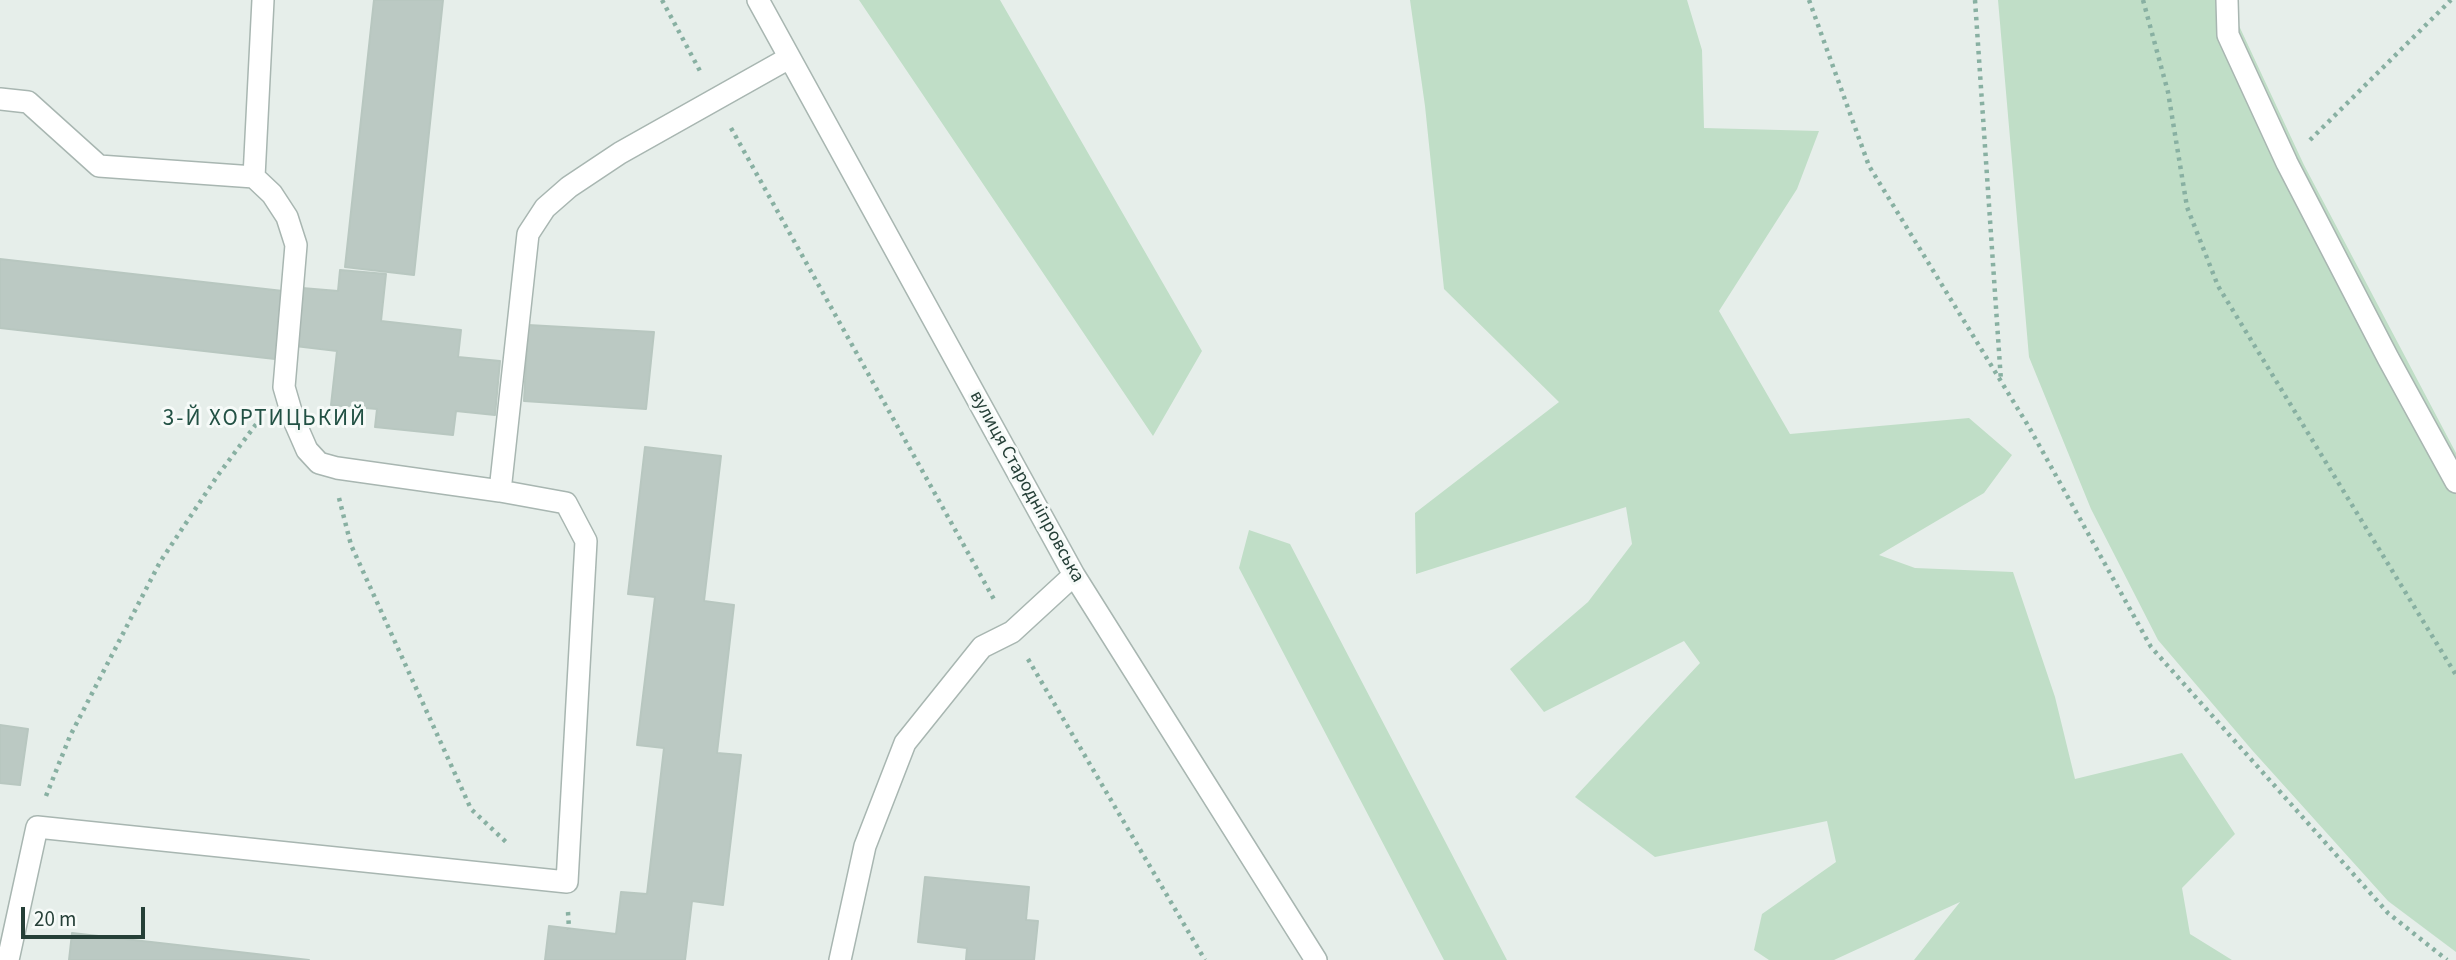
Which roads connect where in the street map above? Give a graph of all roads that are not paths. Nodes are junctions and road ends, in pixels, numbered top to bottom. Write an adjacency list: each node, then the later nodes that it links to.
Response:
1 (263, 0): 6 (street)
2 (758, 0): 4 (street, вулиця Стародніпровська)
3 (2227, 0): 7 (street)
4 (789, 58): 8 (street); 9 (street, вулиця Стародніпровська)
5 (0, 99): 6 (street)
6 (254, 177): 8 (street)
7 (2456, 482)
8 (500, 491): 10 (street)
9 (1074, 575): 11 (street); 12 (street, вулиця Стародніпровська)
10 (8, 960)
11 (840, 960)
12 (1316, 960)

